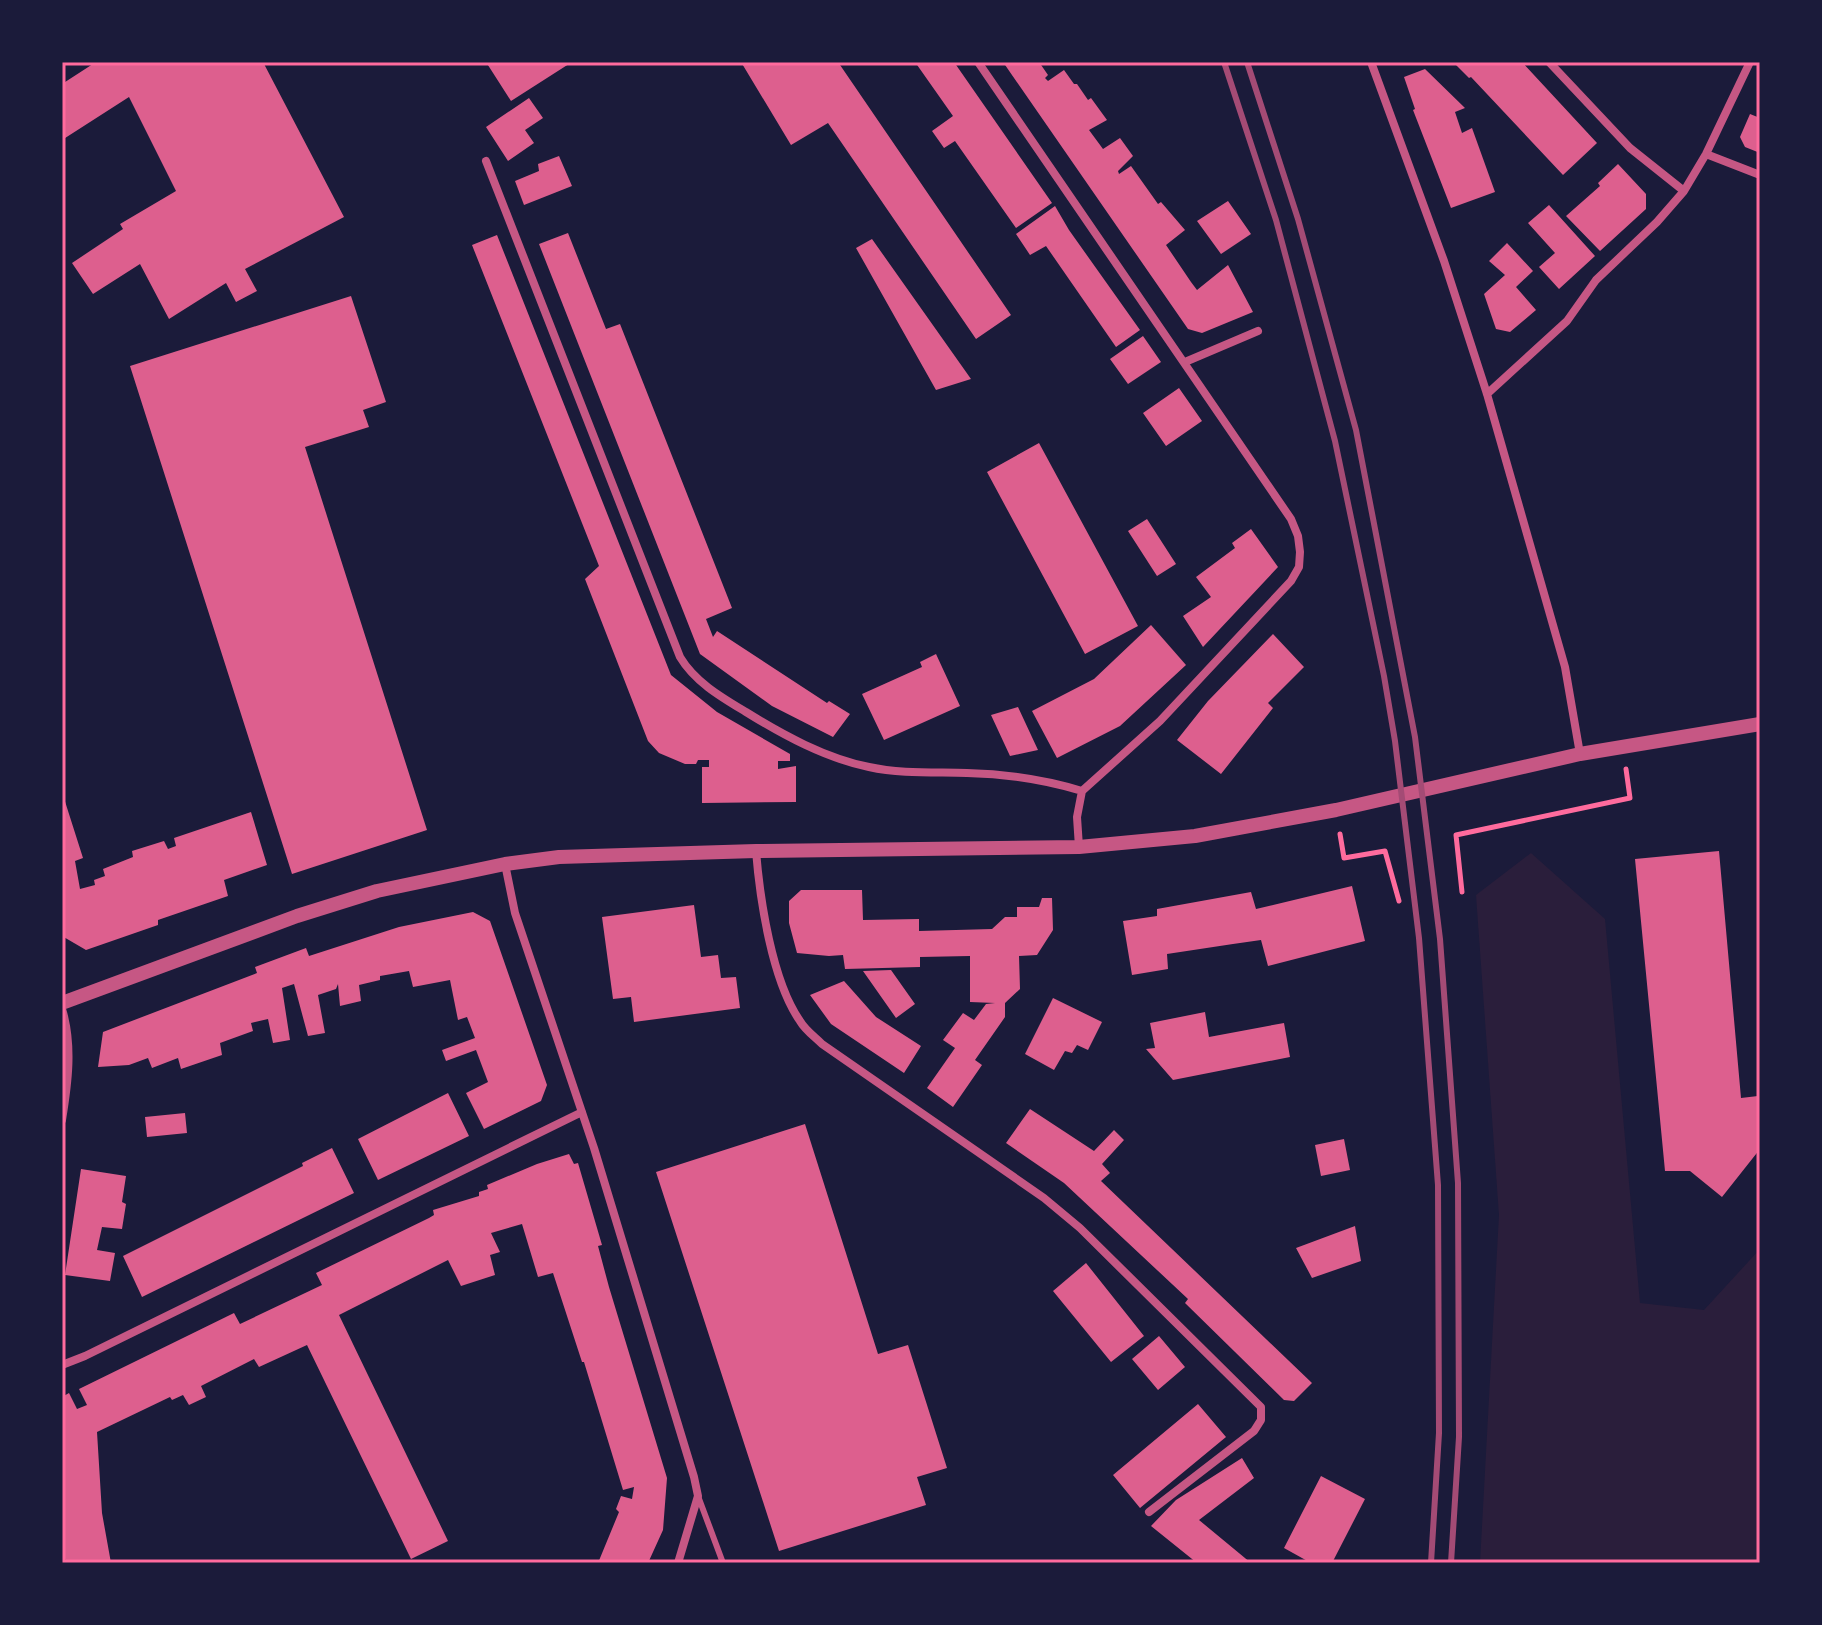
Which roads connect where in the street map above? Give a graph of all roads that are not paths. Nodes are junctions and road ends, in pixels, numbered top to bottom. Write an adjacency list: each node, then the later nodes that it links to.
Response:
1 (978, 62): 10 (street)
2 (1371, 62): 11 (street)
3 (1549, 62): 8 (street)
4 (1750, 62): 5 (street)
5 (1706, 154): 7 (street); 8 (street)
6 (486, 161): 14 (street)
7 (1760, 175)
8 (1684, 191): 11 (street)
9 (1258, 331): 10 (street)
10 (1185, 362): 14 (street)
11 (1487, 394): 13 (street)
12 (1760, 724): 13 (street)
13 (1580, 754): 15 (street)
14 (1082, 791): 15 (street)
15 (1079, 847): 16 (street)
16 (756, 851): 17 (street); 23 (street)
17 (505, 864): 18 (street); 19 (street)
18 (62, 1006): 20 (street)
19 (582, 1112): 21 (street); 22 (street)
20 (62, 1120)
21 (62, 1365)
22 (698, 1496): 24 (street); 25 (lane)
23 (1149, 1512)
24 (678, 1563)
25 (723, 1563)

